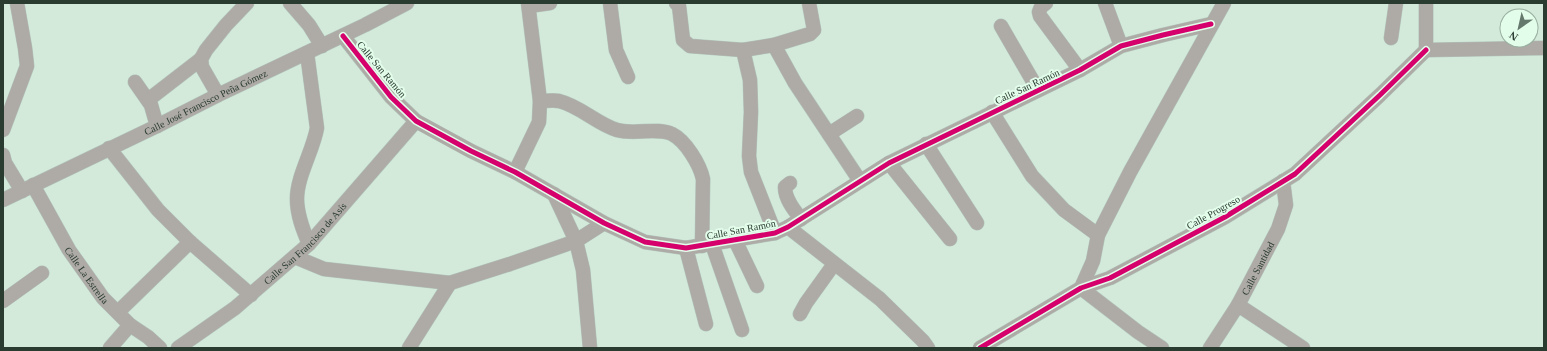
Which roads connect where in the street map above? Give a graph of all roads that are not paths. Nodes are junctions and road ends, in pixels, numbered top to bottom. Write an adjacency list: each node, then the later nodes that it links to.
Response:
1 (17, 3): 38 (street)
2 (247, 3): 26 (street)
3 (290, 3): 20 (street)
4 (407, 3): 17 (street, Calle José Francisco Peña Gómez)
5 (550, 3): 14 (street)
6 (610, 3): 28 (street)
7 (676, 3): 23 (street)
8 (809, 3): 19 (street)
9 (1046, 3): 27 (street)
10 (1105, 3): 21 (street)
11 (1224, 3): 15 (street)
12 (1396, 3): 18 (street)
13 (1426, 3): 24 (street)
14 (528, 5): 33 (street)
15 (1211, 24): 21 (street, Calle San Ramón); 56 (street)
16 (1001, 26): 30 (street)
17 (343, 36): 20 (street, Calle José Francisco Peña Gómez); 36 (street, Calle San Ramón)
18 (1391, 38)
19 (774, 45): 23 (street); 39 (street)
20 (322, 46): 25 (street, Calle José Francisco Peña Gómez)
21 (1121, 46): 27 (street, Calle San Ramón)
22 (1544, 48): 24 (street)
23 (743, 50): 55 (street)
24 (1426, 50): 46 (street, Calle Progreso)
25 (308, 53): 31 (street, Calle José Francisco Peña Gómez); 61 (street)
26 (201, 59): 31 (street); 32 (street)
27 (1080, 70): 30 (street, Calle San Ramón)
28 (628, 77)
29 (135, 82): 32 (street)
30 (1038, 90): 34 (street, Calle San Ramón)
31 (218, 95): 37 (street, Calle José Francisco Peña Gómez)
32 (148, 100): 37 (street)
33 (540, 101): 44 (street); 62 (street)
34 (992, 112): 40 (street, Calle San Ramón); 56 (street)
35 (857, 116): 39 (street)
36 (416, 121): 44 (street, Calle San Ramón); 61 (street, Calle San Francisco de Asís)
37 (157, 126): 41 (street, Calle José Francisco Peña Gómez)
38 (3, 130)
39 (830, 134): 45 (street)
40 (926, 144): 43 (street, Calle San Ramón); 53 (street)
41 (109, 148): 48 (street, Calle José Francisco Peña Gómez); 60 (street)
42 (3, 156): 48 (street, Calle La Estrella)
43 (890, 163): 45 (street, Calle San Ramón); 57 (street)
44 (515, 172): 49 (street, Calle San Ramón)
45 (860, 181): 51 (street, Calle San Ramón)
46 (1283, 181): 69 (street, Calle Progreso); 72 (street, Calle Santidad)
47 (790, 183): 51 (street)
48 (28, 188): 50 (street, Calle José Francisco Peña Gómez); 73 (street, Calle La Estrella)
49 (554, 194): 52 (street, Calle San Ramón); 59 (street)
50 (3, 200)
51 (801, 219): 54 (street, Calle San Ramón)
52 (604, 223): 59 (street); 63 (street, Calle San Ramón)
53 (978, 223)
54 (788, 227): 55 (street, Calle San Ramón); 65 (street)
55 (775, 233): 58 (street, Calle San Ramón)
56 (1098, 235): 69 (street)
57 (950, 239)
58 (735, 240): 62 (street, Calle San Ramón); 68 (street)
59 (576, 241): 67 (street); 82 (street)
60 (190, 242): 70 (street); 73 (street)
61 (309, 244): 64 (street, Calle San Francisco de Asís)
62 (707, 245): 63 (street, Calle San Ramón); 77 (street)
63 (686, 248): 75 (street)
64 (295, 257): 67 (street); 70 (street, Calle San Francisco de Asís)
65 (834, 264): 74 (street); 83 (street)
66 (42, 273): 71 (street)
67 (450, 283): 78 (street)
68 (757, 286)
69 (1081, 288): 84 (street, Calle Progreso); 85 (street)
70 (251, 295): 81 (street, Calle San Francisco de Asís)
71 (3, 301)
72 (1238, 304): 86 (street, Calle Santidad); 87 (street)
73 (118, 312): 76 (street, Calle La Estrella)
74 (800, 314)
75 (706, 324)
76 (130, 325): 79 (street); 80 (street, Calle La Estrella)
77 (742, 330)
78 (412, 347)
79 (110, 348)
80 (160, 348)
81 (178, 348)
82 (590, 348)
83 (928, 348)
84 (980, 348)
85 (1162, 348)
86 (1210, 348)
87 (1303, 348)

